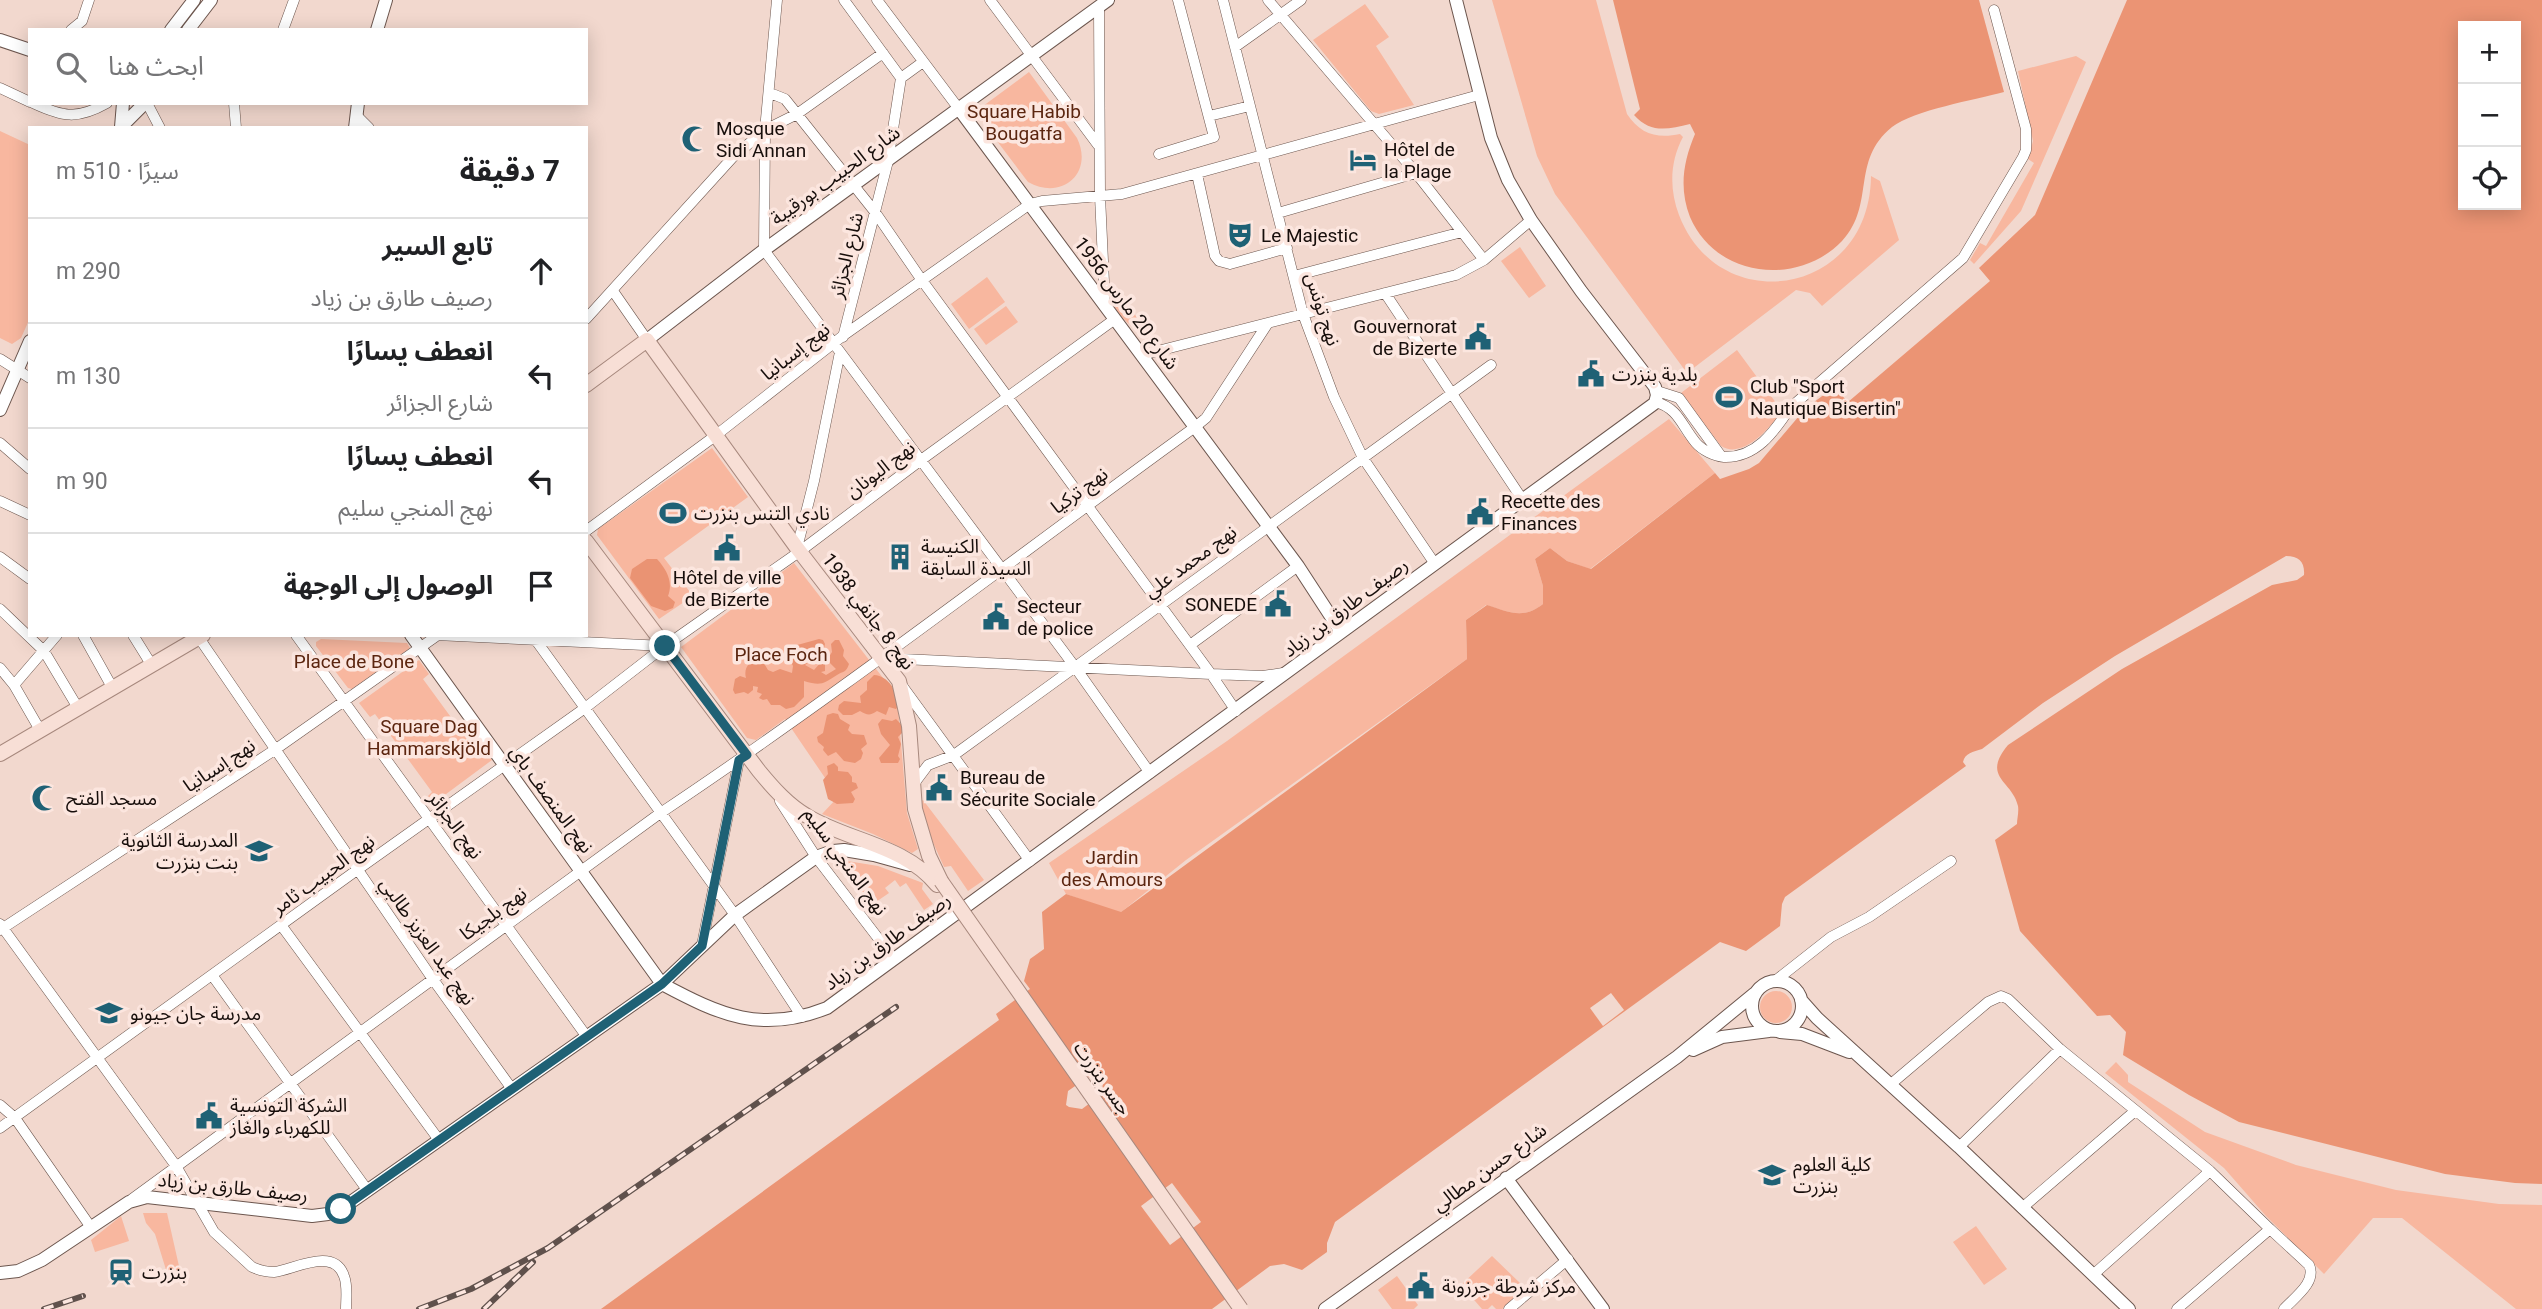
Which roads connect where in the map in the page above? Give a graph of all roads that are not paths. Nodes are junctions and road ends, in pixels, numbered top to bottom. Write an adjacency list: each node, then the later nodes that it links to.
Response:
1 (89, 0): 18 (street)
2 (194, 0): 19 (street)
3 (211, 0): 20 (street)
4 (295, 0): 21 (street)
5 (386, 0): 22 (street)
6 (777, 0): 31 (street)
7 (844, 0): 26 (street)
8 (877, 0): 28 (street, شارع 20 مارس 1956)
9 (990, 0): 27 (street)
10 (1178, 0): 43 (street)
11 (1223, 0): 24 (street, نهج تونس)
12 (1268, 0): 17 (street)
13 (1301, 0): 17 (street)
14 (1456, 0): 32 (street)
15 (1104, 3): 27 (street, شارع الحبيب بورقيبة); 50 (street)
16 (1994, 10): 87 (street)
17 (1280, 15): 24 (street); 44 (street)
18 (73, 28)
19 (173, 28)
20 (190, 28)
21 (284, 28)
22 (378, 28)
23 (0, 40): 25 (street)
24 (1236, 47): 40 (street, نهج تونس)
25 (28, 49)
26 (883, 52): 29 (street); 42 (street)
27 (1033, 55): 41 (street, شارع الحبيب بورقيبة); 50 (street)
28 (923, 62): 29 (street); 41 (street, شارع 20 مارس 1956)
29 (901, 78): 53 (street, شارع الجزائر)
30 (0, 88): 33 (street)
31 (770, 93): 42 (street); 49 (street)
32 (1479, 95): 44 (street); 61 (street)
33 (28, 101)
34 (37, 105): 35 (street)
35 (102, 105)
36 (123, 105): 45 (street)
37 (139, 105): 46 (street)
38 (141, 105): 47 (street)
39 (234, 105): 48 (street)
40 (1251, 106): 43 (street); 52 (street, نهج تونس)
41 (960, 108): 53 (street, شارع الحبيب بورقيبة); 58 (street, شارع 20 مارس 1956)
42 (797, 114): 49 (street); 56 (street)
43 (1209, 116): 51 (street)
44 (1376, 125): 52 (street); 54 (street)
45 (121, 126)
46 (122, 126)
47 (158, 126)
48 (236, 126)
49 (765, 130): 64 (street); 68 (street)
50 (1099, 146): 57 (street)
51 (1159, 155)
52 (1263, 155): 55 (street); 60 (street, نهج تونس)
53 (888, 161): 56 (street, شارع الحبيب بورقيبة); 59 (street, شارع الجزائر)
54 (1416, 173): 60 (street); 62 (street)
55 (1197, 174): 57 (street); 63 (street)
56 (853, 186): 59 (street); 64 (street, شارع الحبيب بورقيبة)
57 (1100, 196): 58 (street); 70 (street)
58 (1030, 205): 67 (street, نهج إسبانيا); 70 (street, شارع 20 مارس 1956)
59 (875, 212): 67 (street); 75 (street, شارع الجزائر)
60 (1278, 213): 63 (street, نهج تونس)
61 (1531, 219): 65 (street); 87 (street)
62 (1461, 232): 65 (street); 66 (street)
63 (1287, 248): 66 (street, نهج تونس)
64 (764, 250): 76 (street, شارع الحبيب بورقيبة); 77 (street)
65 (1484, 260): 69 (street)
66 (1294, 276): 71 (street, نهج تونس)
67 (921, 279): 75 (street, نهج إسبانيا); 88 (street)
68 (612, 291): 72 (street); 76 (street)
69 (1385, 293): 71 (street); 86 (street)
70 (1105, 306): 73 (street, شارع 20 مارس 1956)
71 (1303, 314): 74 (street); 93 (street, نهج تونس)
72 (588, 317)
73 (1115, 319): 80 (street, شارع 20 مارس 1956); 88 (street, نهج اليونان)
74 (1268, 323): 80 (street); 90 (street, نهج تركيا)
75 (844, 335): 77 (street, نهج إسبانيا); 79 (street, شارع الجزائر)
76 (647, 340): 85 (main road, شارع الحبيب بورقيبة); 91 (main road, نهج 8 جانفي 1938)
77 (833, 344): 79 (street); 91 (street, نهج إسبانيا)
78 (28, 345): 83 (street)
79 (840, 354): 94 (street); 103 (street, شارع الجزائر)
80 (1142, 355): 90 (street, شارع 20 مارس 1956)
81 (0, 359): 83 (street)
82 (1491, 365): 86 (street, نهج محمد علي)
83 (16, 370): 84 (street); 89 (street)
84 (28, 377)
85 (588, 384)
86 (1453, 392): 93 (street, نهج محمد علي); 96 (street)
87 (1656, 397): 96 (street, رصيف طارق بن زياد)
88 (1008, 398): 94 (street, نهج اليونان); 98 (street)
89 (0, 410)
90 (1195, 427): 98 (street, نهج تركيا); 100 (street, شارع 20 مارس 1956)
91 (715, 436): 101 (street, نهج إسبانيا); 103 (main road, نهج 8 جانفي 1938)
92 (0, 443): 95 (street)
93 (1363, 458): 100 (street, نهج محمد علي); 105 (street, نهج تونس)
94 (921, 460): 103 (street, نهج اليونان); 107 (street)
95 (28, 467)
96 (1522, 499): 105 (street, رصيف طارق بن زياد)
97 (0, 501): 99 (street)
98 (1087, 505): 107 (street, نهج تركيا); 109 (street)
99 (28, 514)
100 (1269, 527): 106 (street, شارع 20 مارس 1956); 109 (street, نهج محمد علي)
101 (588, 530)
102 (588, 544): 125 (main road, نهج المنجي سليم)
103 (798, 550): 125 (street, نهج اليونان); 128 (main road, نهج 8 جانفي 1938)
104 (0, 557): 108 (street)
105 (1435, 564): 111 (street, رصيف طارق بن زياد)
106 (1298, 566): 111 (street, شارع 20 مارس 1956); 124 (street)
107 (1000, 569): 128 (street, نهج تركيا); 130 (street)
108 (28, 578)
109 (1162, 606): 124 (street); 130 (street, نهج محمد علي)
110 (0, 609): 112 (street)
111 (1341, 632): 132 (street, رصيف طارق بن زياد)
112 (28, 636)
113 (29, 637): 127 (street)
114 (55, 637): 127 (street)
115 (84, 637): 136 (street)
116 (134, 637): 129 (street)
117 (198, 637): 129 (main road)
118 (201, 637): 142 (street, نهج عبد العزيز طالبي)
119 (297, 637): 137 (street, نهج الجزائر)
120 (412, 637): 126 (street, نهج المنصف باي)
121 (434, 637): 126 (street, نهج إسبانيا)
122 (502, 637): 123 (street)
123 (534, 638): 125 (street); 139 (street)
124 (1190, 645): 133 (street)
125 (665, 646): 139 (street, نهج الحبيب ثامر); 145 (main road, نهج المنجي سليم)
126 (419, 647): 137 (street, نهج إسبانيا); 146 (street, نهج المنصف باي)
127 (44, 651): 135 (street); 138 (street)
128 (882, 658): 130 (street); 134 (main road, نهج 8 جانفي 1938); 145 (street, نهج بلجيكا)
129 (151, 664): 136 (main road)
130 (1075, 667): 133 (street); 144 (street, نهج محمد علي); 147 (street)
131 (0, 668): 135 (street)
132 (1287, 673): 133 (street); 140 (street, رصيف طارق بن زياد)
133 (1212, 674): 140 (street)
134 (899, 681): 144 (street); 149 (main road, نهج 8 جانفي 1938)
135 (14, 685): 141 (street)
136 (112, 687): 138 (main road)
137 (345, 702): 142 (street, نهج إسبانيا); 151 (street, نهج الجزائر)
138 (78, 708): 141 (main road)
139 (585, 708): 146 (street, نهج الحبيب ثامر); 150 (street)
140 (1236, 711): 147 (street, رصيف طارق بن زياد)
141 (40, 730): 143 (main road)
142 (276, 749): 155 (street, نهج عبد العزيز طالبي); 162 (street, نهج إسبانيا)
143 (0, 754)
144 (954, 755): 149 (street, نهج محمد علي); 153 (street)
145 (743, 758): 148 (main road, نهج المنجي سليم); 150 (street, نهج بلجيكا); 158 (street)
146 (504, 765): 151 (street, نهج الحبيب ثامر); 156 (street, نهج المنصف باي)
147 (1150, 774): 153 (street, رصيف طارق بن زياد)
148 (769, 784): 152 (street, نهج المنجي سليم); 157 (main road, نهج المنجي سليم)
149 (913, 786): 157 (main road, نهج 8 جانفي 1938)
150 (660, 814): 156 (street, نهج بلجيكا); 158 (street)
151 (430, 819): 155 (street, نهج الحبيب ثامر); 161 (street, نهج الجزائر)
152 (816, 857): 157 (street); 159 (street); 164 (street, نهج المنجي سليم)
153 (1030, 861): 164 (street, رصيف طارق بن زياد)
154 (1951, 861): 167 (street)
155 (357, 870): 160 (street, نهج الحبيب ثامر); 166 (street, نهج عبد العزيز طالبي)
156 (581, 871): 161 (street, نهج بلجيكا); 168 (street, نهج المنصف باي)
157 (932, 875): 201 (main road, جسر بنزرت); 202 (main road, جسر بنزرت, bridge)
158 (715, 888): 159 (street); 163 (street)
159 (734, 915): 163 (street, رصيف طارق بن زياد); 171 (street)
160 (281, 925): 165 (street, نهج الحبيب ثامر); 172 (street)
161 (506, 925): 166 (street, نهج بلجيكا); 174 (street, نهج الجزائر)
162 (1, 927): 176 (street)
163 (702, 946): 168 (street, رصيف طارق بن زياد)
164 (894, 960): 171 (street, رصيف طارق بن زياد)
165 (212, 975): 176 (street, نهج الحبيب ثامر); 179 (street)
166 (432, 978): 172 (street, نهج بلجيكا); 181 (street, نهج عبد العزيز طالبي)
167 (1775, 981): 169 (street); 170 (street)
168 (662, 984): 171 (street, رصيف طارق بن زياد); 174 (street, رصيف طارق بن زياد)
169 (1754, 994): 173 (street); 178 (street)
170 (1801, 1000): 173 (street); 177 (street)
171 (802, 1017)
172 (360, 1031): 179 (street, نهج بلجيكا); 186 (street)
173 (1774, 1031): 177 (street); 178 (street)
174 (587, 1037): 181 (street, رصيف طارق بن زياد)
175 (2060, 1049): 180 (street); 183 (street); 187 (street)
176 (98, 1057): 184 (street, نهج الحبيب ثامر); 188 (street)
177 (1859, 1057): 180 (street)
178 (1677, 1058): 190 (street, شارع حسن مطالي)
179 (290, 1082): 188 (street, نهج بلجيكا); 191 (street)
180 (1891, 1084): 187 (street)
181 (512, 1089): 186 (street, رصيف طارق بن زياد)
182 (0, 1105): 184 (street)
183 (2135, 1111): 189 (street); 194 (street)
184 (15, 1118): 185 (street, نهج الحبيب ثامر); 195 (street)
185 (0, 1128)
186 (439, 1140): 191 (street, رصيف طارق بن زياد)
187 (1959, 1147): 194 (street)
188 (176, 1166): 192 (street); 193 (street, نهج بلجيكا)
189 (2210, 1171): 196 (street); 199 (street)
190 (1506, 1178): 197 (street); 203 (street, شارع حسن مطالي)
191 (368, 1191): 192 (street, رصيف طارق بن زياد)
192 (197, 1201): 193 (street, رصيف طارق بن زياد); 200 (street)
193 (129, 1202): 195 (street, رصيف طارق بن زياد)
194 (2022, 1208): 199 (street)
195 (90, 1226): 198 (street, رصيف طارق بن زياد)
196 (2270, 1229): 207 (street); 208 (street)
197 (1567, 1259): 204 (street); 205 (street)
198 (0, 1273)
199 (2094, 1274): 206 (street)
200 (346, 1309)
201 (1234, 1309)
202 (1241, 1309)
203 (1325, 1309)
204 (1509, 1309)
205 (1603, 1309)
206 (2129, 1309)
207 (2177, 1309)
208 (2284, 1309)

